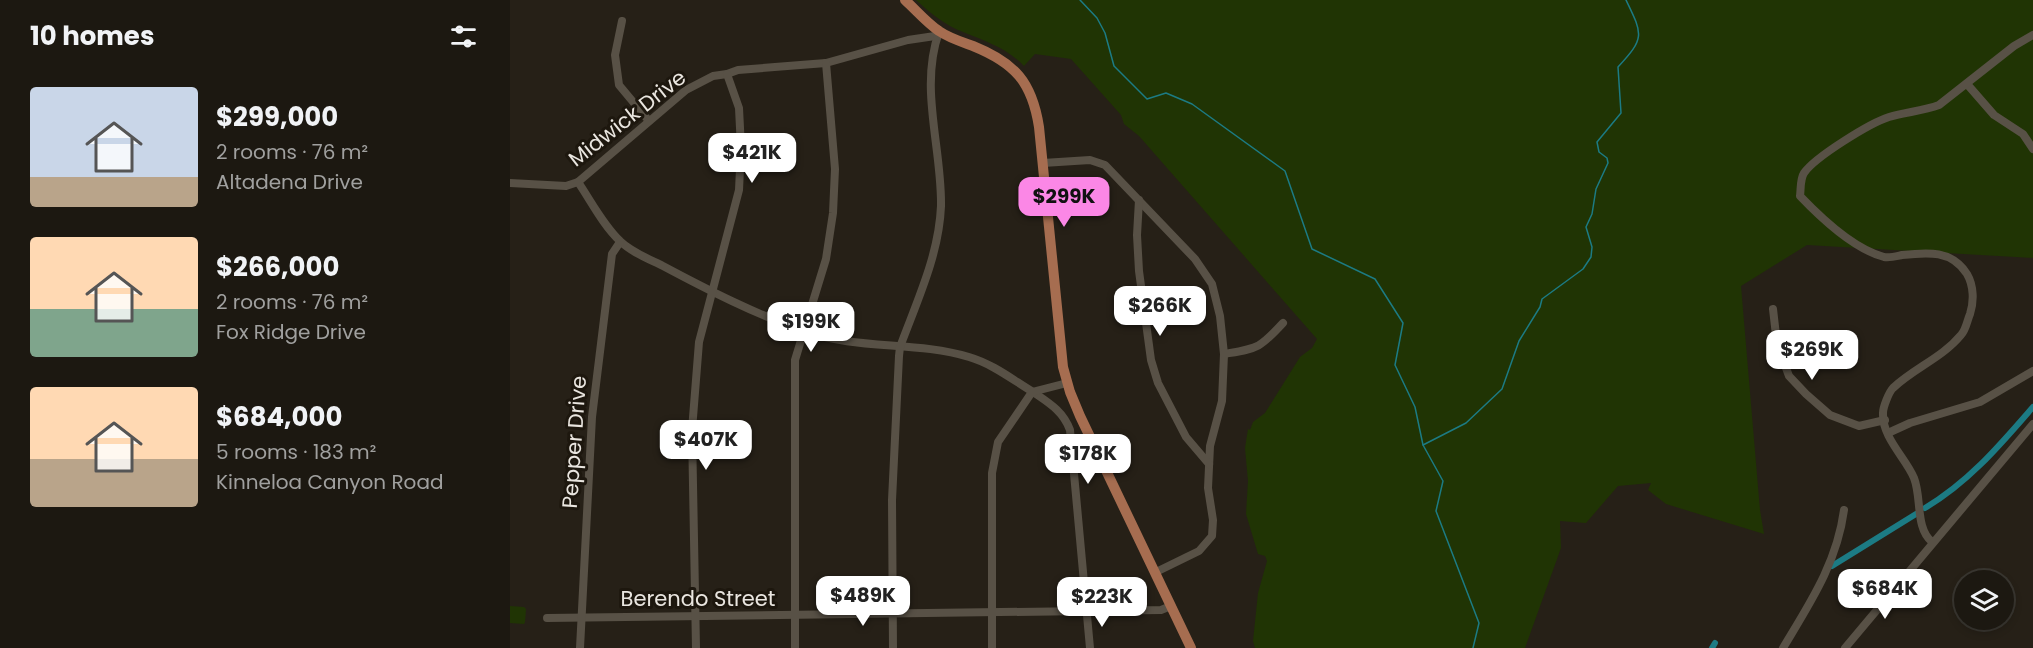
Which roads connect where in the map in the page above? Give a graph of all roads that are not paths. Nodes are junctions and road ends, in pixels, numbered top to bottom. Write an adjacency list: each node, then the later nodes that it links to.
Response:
1 (905, 0): 3 (main road)
2 (622, 21): 8 (street)
3 (939, 32): 5 (street, Midwick Drive); 10 (main road); 19 (street)
4 (2033, 35): 7 (street)
5 (826, 63): 6 (street, Midwick Drive); 18 (street)
6 (727, 74): 8 (street, Midwick Drive); 15 (street)
7 (1967, 84): 9 (street); 24 (street)
8 (649, 121): 11 (street, Midwick Drive)
9 (2033, 149)
10 (1043, 163): 13 (street); 22 (main road)
11 (578, 182): 12 (street, Midwick Drive); 14 (street)
12 (510, 183)
13 (1139, 200): 20 (street); 27 (street)
14 (620, 242): 15 (street); 37 (street, Pepper Drive)
15 (712, 292): 18 (street); 36 (street)
16 (1773, 309): 24 (street)
17 (1283, 323): 20 (street)
18 (804, 331): 19 (street); 35 (street)
19 (900, 347): 23 (street); 34 (street)
20 (1224, 354): 27 (street)
21 (2033, 371): 26 (street)
22 (1067, 383): 23 (street); 30 (main road)
23 (1032, 392): 32 (street); 33 (street)
24 (1885, 420): 26 (street)
25 (2033, 424): 29 (street)
26 (1888, 433): 29 (street)
27 (1209, 464): 30 (street)
28 (1844, 510): 46 (street)
29 (1932, 542): 47 (street)
30 (1156, 572): 31 (main road)
31 (1172, 606): 32 (street, Berendo Street); 45 (main road)
32 (1087, 610): 33 (street, Berendo Street); 44 (street)
33 (992, 612): 34 (street, Berendo Street); 43 (street)
34 (893, 613): 35 (street, Berendo Street); 42 (street)
35 (794, 615): 36 (street, Berendo Street); 41 (street)
36 (695, 616): 37 (street, Berendo Street); 40 (street)
37 (581, 617): 38 (street, Berendo Street); 39 (street, Pepper Drive)
38 (548, 618)
39 (580, 648)
40 (696, 648)
41 (795, 648)
42 (893, 648)
43 (992, 648)
44 (1090, 648)
45 (1191, 648)
46 (1783, 648)
47 (1845, 648)

